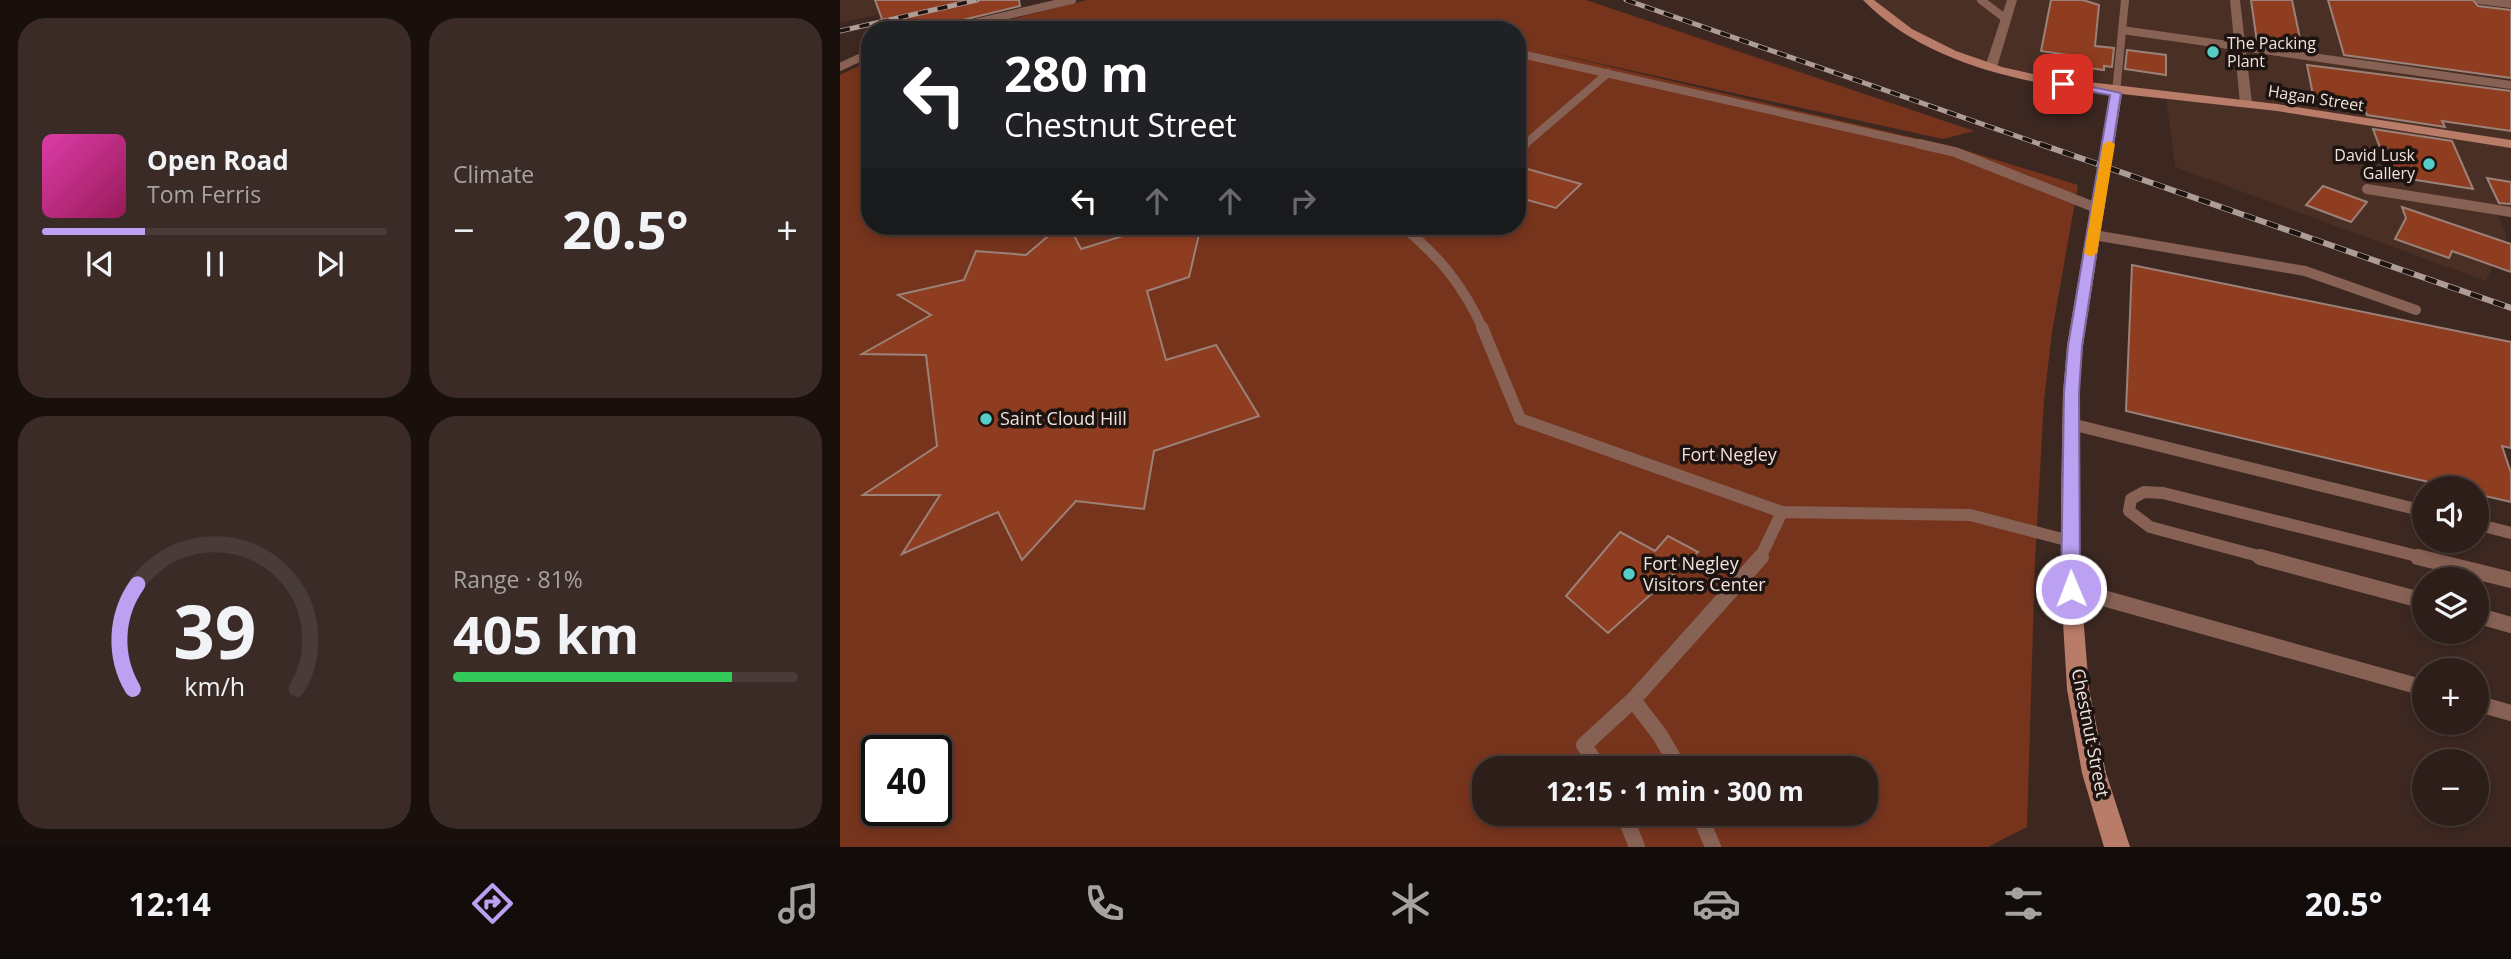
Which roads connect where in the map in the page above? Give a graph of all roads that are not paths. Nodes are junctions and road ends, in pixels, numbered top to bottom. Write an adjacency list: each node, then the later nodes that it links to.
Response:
1 (1072, 0): 10 (lane)
2 (1868, 0): 15 (street)
3 (1981, 0): 9 (lane)
4 (2012, 0): 9 (street)
5 (2125, 0): 11 (lane)
6 (2235, 0): 12 (street)
7 (2479, 0): 8 (lane)
8 (2511, 4)
9 (2006, 19): 15 (street)
10 (983, 21)
11 (2122, 30): 12 (lane); 19 (lane)
12 (2239, 47): 18 (lane); 20 (street)
13 (1526, 54): 17 (lane)
14 (861, 56): 16 (lane)
15 (1991, 66): 19 (street)
16 (840, 67)
17 (1608, 73): 21 (lane); 24 (lane)
18 (2511, 85)
19 (2116, 93): 20 (street, Hagan Street); 24 (street, Chestnut Street)
20 (2246, 103): 22 (street, Hagan Street)
21 (1526, 143)
22 (2511, 144)
23 (2367, 189): 25 (lane)
24 (2099, 205): 27 (street, Chestnut Street)
25 (2511, 212)
26 (1412, 235): 31 (lane)
27 (2094, 235): 28 (lane); 29 (street, Chestnut Street)
28 (2416, 310)
29 (2071, 424): 30 (lane); 34 (street, Chestnut Street)
30 (2412, 508)
31 (1782, 512): 34 (lane); 43 (lane)
32 (2489, 527): 33 (lane)
33 (2511, 533)
34 (2070, 541): 38 (street, Chestnut Street)
35 (2459, 567): 39 (lane)
36 (2489, 574): 37 (lane)
37 (2511, 580)
38 (2071, 589): 42 (lane); 53 (street, Chestnut Street)
39 (2412, 598)
40 (2489, 619): 41 (lane)
41 (2511, 625)
42 (2412, 685)
43 (1633, 700): 46 (lane); 48 (lane)
44 (2489, 707): 45 (lane)
45 (2511, 713)
46 (1584, 745): 47 (lane)
47 (1591, 756)
48 (1672, 756)
49 (1629, 826): 51 (lane)
50 (1704, 826): 52 (lane)
51 (1637, 847)
52 (1713, 847)
53 (2117, 847)

